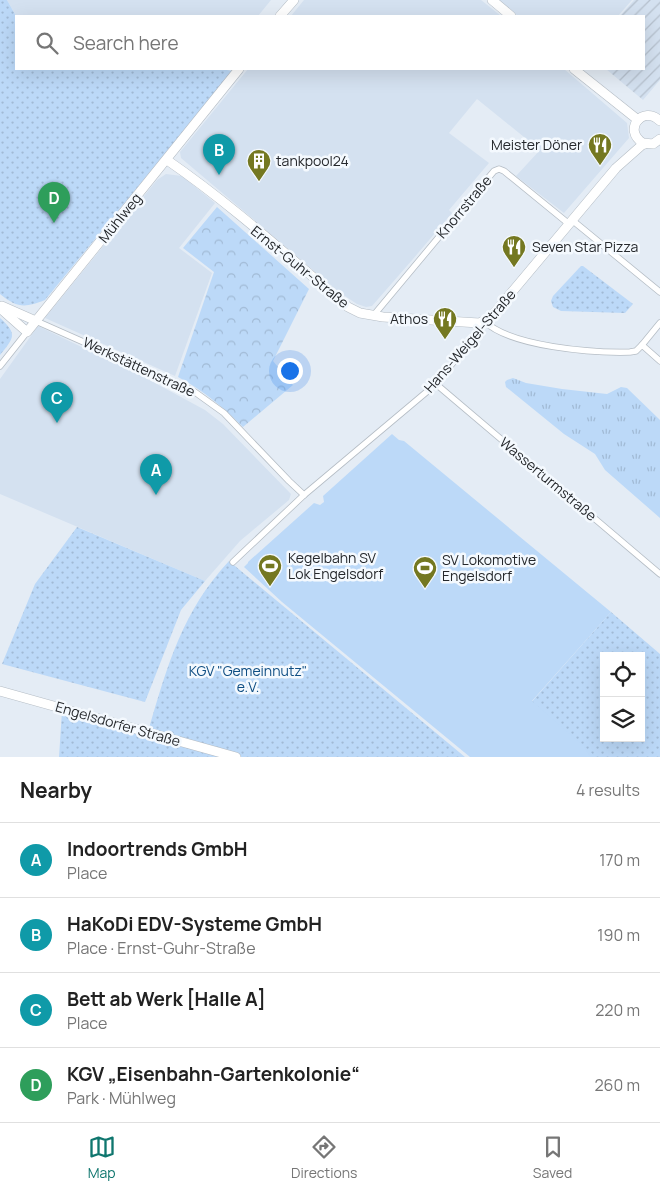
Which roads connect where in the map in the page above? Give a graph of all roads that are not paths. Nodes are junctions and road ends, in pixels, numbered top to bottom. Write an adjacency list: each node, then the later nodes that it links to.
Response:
1 (294, 0): 3 (street)
2 (492, 0): 4 (street)
3 (281, 15)
4 (510, 15)
5 (238, 70): 13 (street, Mühlweg)
6 (575, 70): 9 (street)
7 (660, 109): 8 (street)
8 (651, 116): 9 (street); 10 (street)
9 (638, 120): 11 (street, Hans-Weigel-Straße)
10 (660, 121)
11 (635, 134): 12 (street); 14 (street, Hans-Weigel-Straße)
12 (654, 144): 14 (street, Hans-Weigel-Straße)
13 (167, 160): 18 (street, Ernst-Guhr-Straße); 19 (street, Mühlweg)
14 (621, 162): 15 (street, Hans-Weigel-Straße)
15 (571, 222): 16 (street); 18 (street, Knorrstraße); 20 (street, Hans-Weigel-Straße)
16 (660, 292)
17 (0, 306): 19 (street, Werkstättenstraße); 22 (street, Werkstättenstraße)
18 (373, 316): 20 (street, Ernst-Guhr-Straße)
19 (36, 321): 22 (street, Mühlweg); 27 (street, Werkstättenstraße)
20 (484, 321): 23 (street); 26 (street, Hans-Weigel-Straße)
21 (660, 323): 23 (street)
22 (27, 332): 25 (street, Mühlweg)
23 (642, 345): 24 (street)
24 (660, 361)
25 (0, 366)
26 (436, 384): 27 (street, Hans-Weigel-Straße); 29 (street, Wasserturmstraße)
27 (304, 495): 28 (street, Hans-Weigel-Straße)
28 (233, 562)
29 (660, 574)
30 (0, 691): 31 (street, Engelsdorfer Straße)
31 (236, 757)

